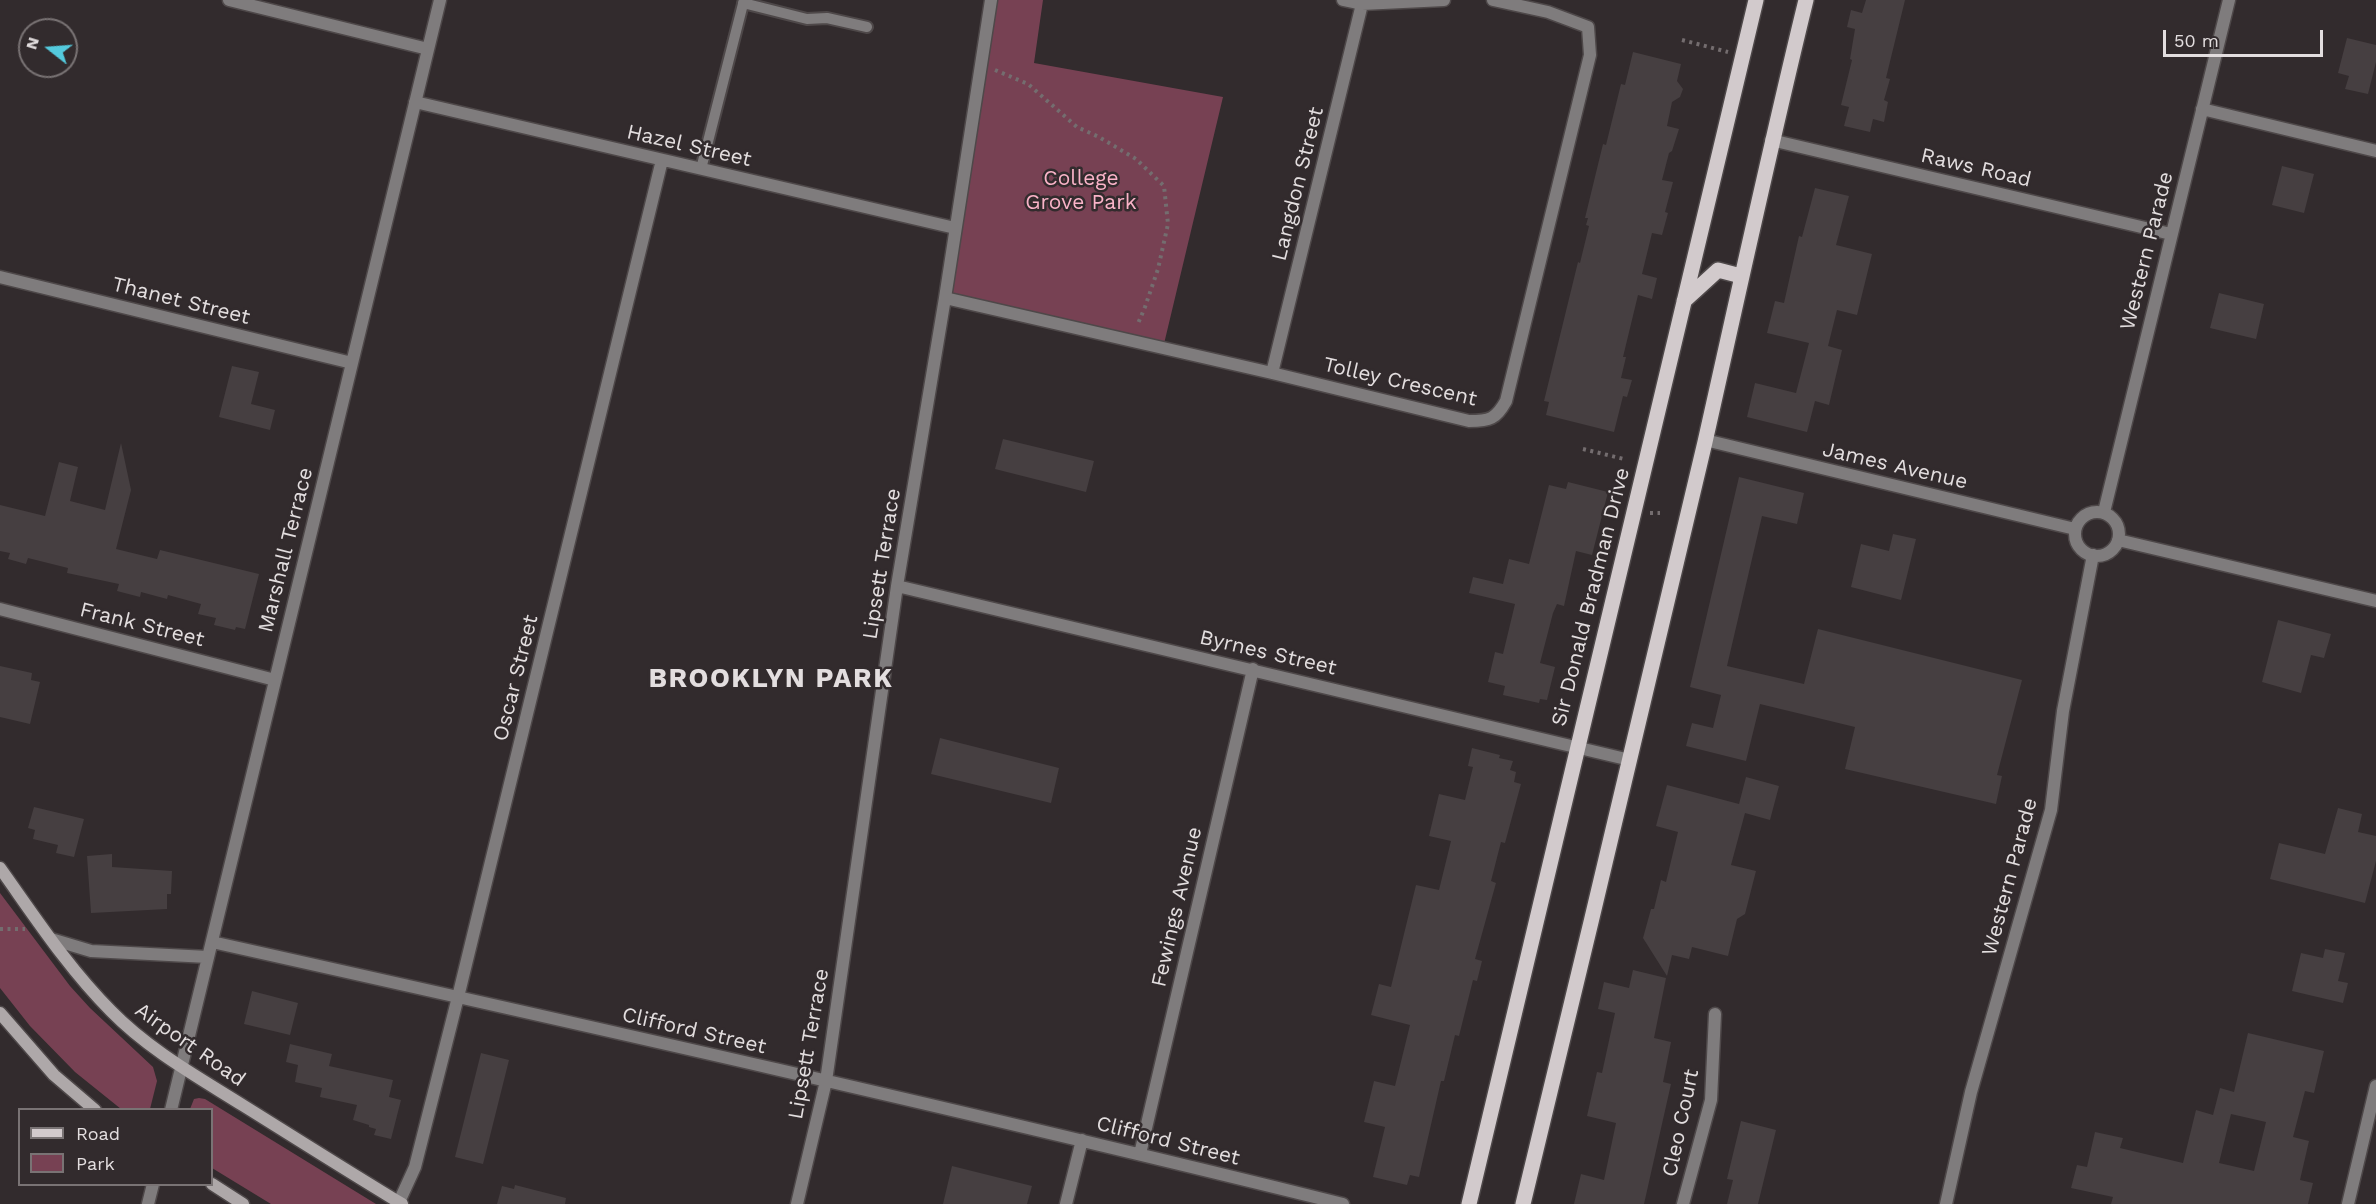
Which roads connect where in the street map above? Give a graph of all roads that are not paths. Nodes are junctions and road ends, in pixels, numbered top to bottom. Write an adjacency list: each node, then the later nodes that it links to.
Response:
1 (229, 0): 13 (street)
2 (440, 0): 13 (street, Marshall Terrace)
3 (992, 0): 20 (street, Lipsett Terrace)
4 (1342, 0): 11 (street)
5 (1444, 0): 11 (street)
6 (1493, 0): 27 (street, Tolley Crescent)
7 (1756, 0): 25 (main road, Sir Donald Bradman Drive)
8 (1806, 0): 16 (main road)
9 (2229, 0): 15 (street, Western Parade)
10 (744, 2): 12 (lane); 19 (lane)
11 (1362, 4): 27 (street, Langdon Street)
12 (867, 27)
13 (428, 49): 14 (street, Marshall Terrace)
14 (415, 102): 18 (street, Hazel Street); 26 (street, Marshall Terrace)
15 (2202, 109): 17 (street); 21 (street, Western Parade)
16 (1771, 140): 21 (street, Raws Road); 22 (main road)
17 (2376, 151)
18 (662, 160): 19 (street, Hazel Street); 44 (street, Oscar Street)
19 (700, 169): 20 (street, Hazel Street)
20 (955, 228): 24 (street, Lipsett Terrace)
21 (2171, 234): 29 (street, Western Parade)
22 (1741, 276): 25 (main road); 28 (main road)
23 (0, 277): 26 (street, Thanet Street)
24 (945, 298): 27 (street, Tolley Crescent); 33 (street, Lipsett Terrace)
25 (1684, 301): 38 (main road, Sir Donald Bradman Drive)
26 (352, 363): 37 (street, Marshall Terrace)
27 (1272, 373)
28 (1705, 440): 30 (street, James Avenue); 39 (main road)
29 (2104, 512): 30 (street); 31 (street)
30 (2075, 529): 32 (street)
31 (2118, 540): 32 (street); 34 (street)
32 (2093, 555): 65 (street, Western Parade)
33 (897, 586): 36 (street, Byrnes Street); 48 (street, Lipsett Terrace)
34 (2376, 601)
35 (0, 609): 37 (street, Frank Street)
36 (1253, 669): 38 (street, Byrnes Street); 53 (street, Fewings Avenue)
37 (275, 680): 42 (street, Marshall Terrace)
38 (1577, 747): 39 (street, Byrnes Street); 62 (main road, Sir Donald Bradman Drive)
39 (1630, 760): 63 (main road)
40 (0, 868): 41 (main road, Airport Road)
41 (51, 939): 43 (street); 47 (main road, Airport Road)
42 (212, 942): 43 (street, Marshall Terrace); 44 (street, Clifford Street)
43 (208, 957): 47 (street, Marshall Terrace)
44 (458, 997): 48 (street, Clifford Street); 56 (street, Oscar Street)
45 (0, 1013): 50 (main road)
46 (1715, 1014): 64 (street, Cleo Court)
47 (181, 1067): 51 (street, Marshall Terrace); 56 (main road, Airport Road)
48 (826, 1081): 52 (street, Clifford Street); 59 (street, Lipsett Terrace)
49 (2376, 1086): 66 (street)
50 (93, 1108)
51 (171, 1108)
52 (1082, 1140): 53 (street, Clifford Street); 60 (street)
53 (1140, 1154): 61 (street, Clifford Street)
54 (213, 1185): 58 (main road)
55 (153, 1186): 57 (street)
56 (400, 1203)
57 (148, 1204)
58 (243, 1204)
59 (797, 1204)
60 (1066, 1204)
61 (1343, 1204)
62 (1469, 1204)
63 (1523, 1204)
64 (1683, 1204)
65 (1946, 1204)
66 (2348, 1204)

